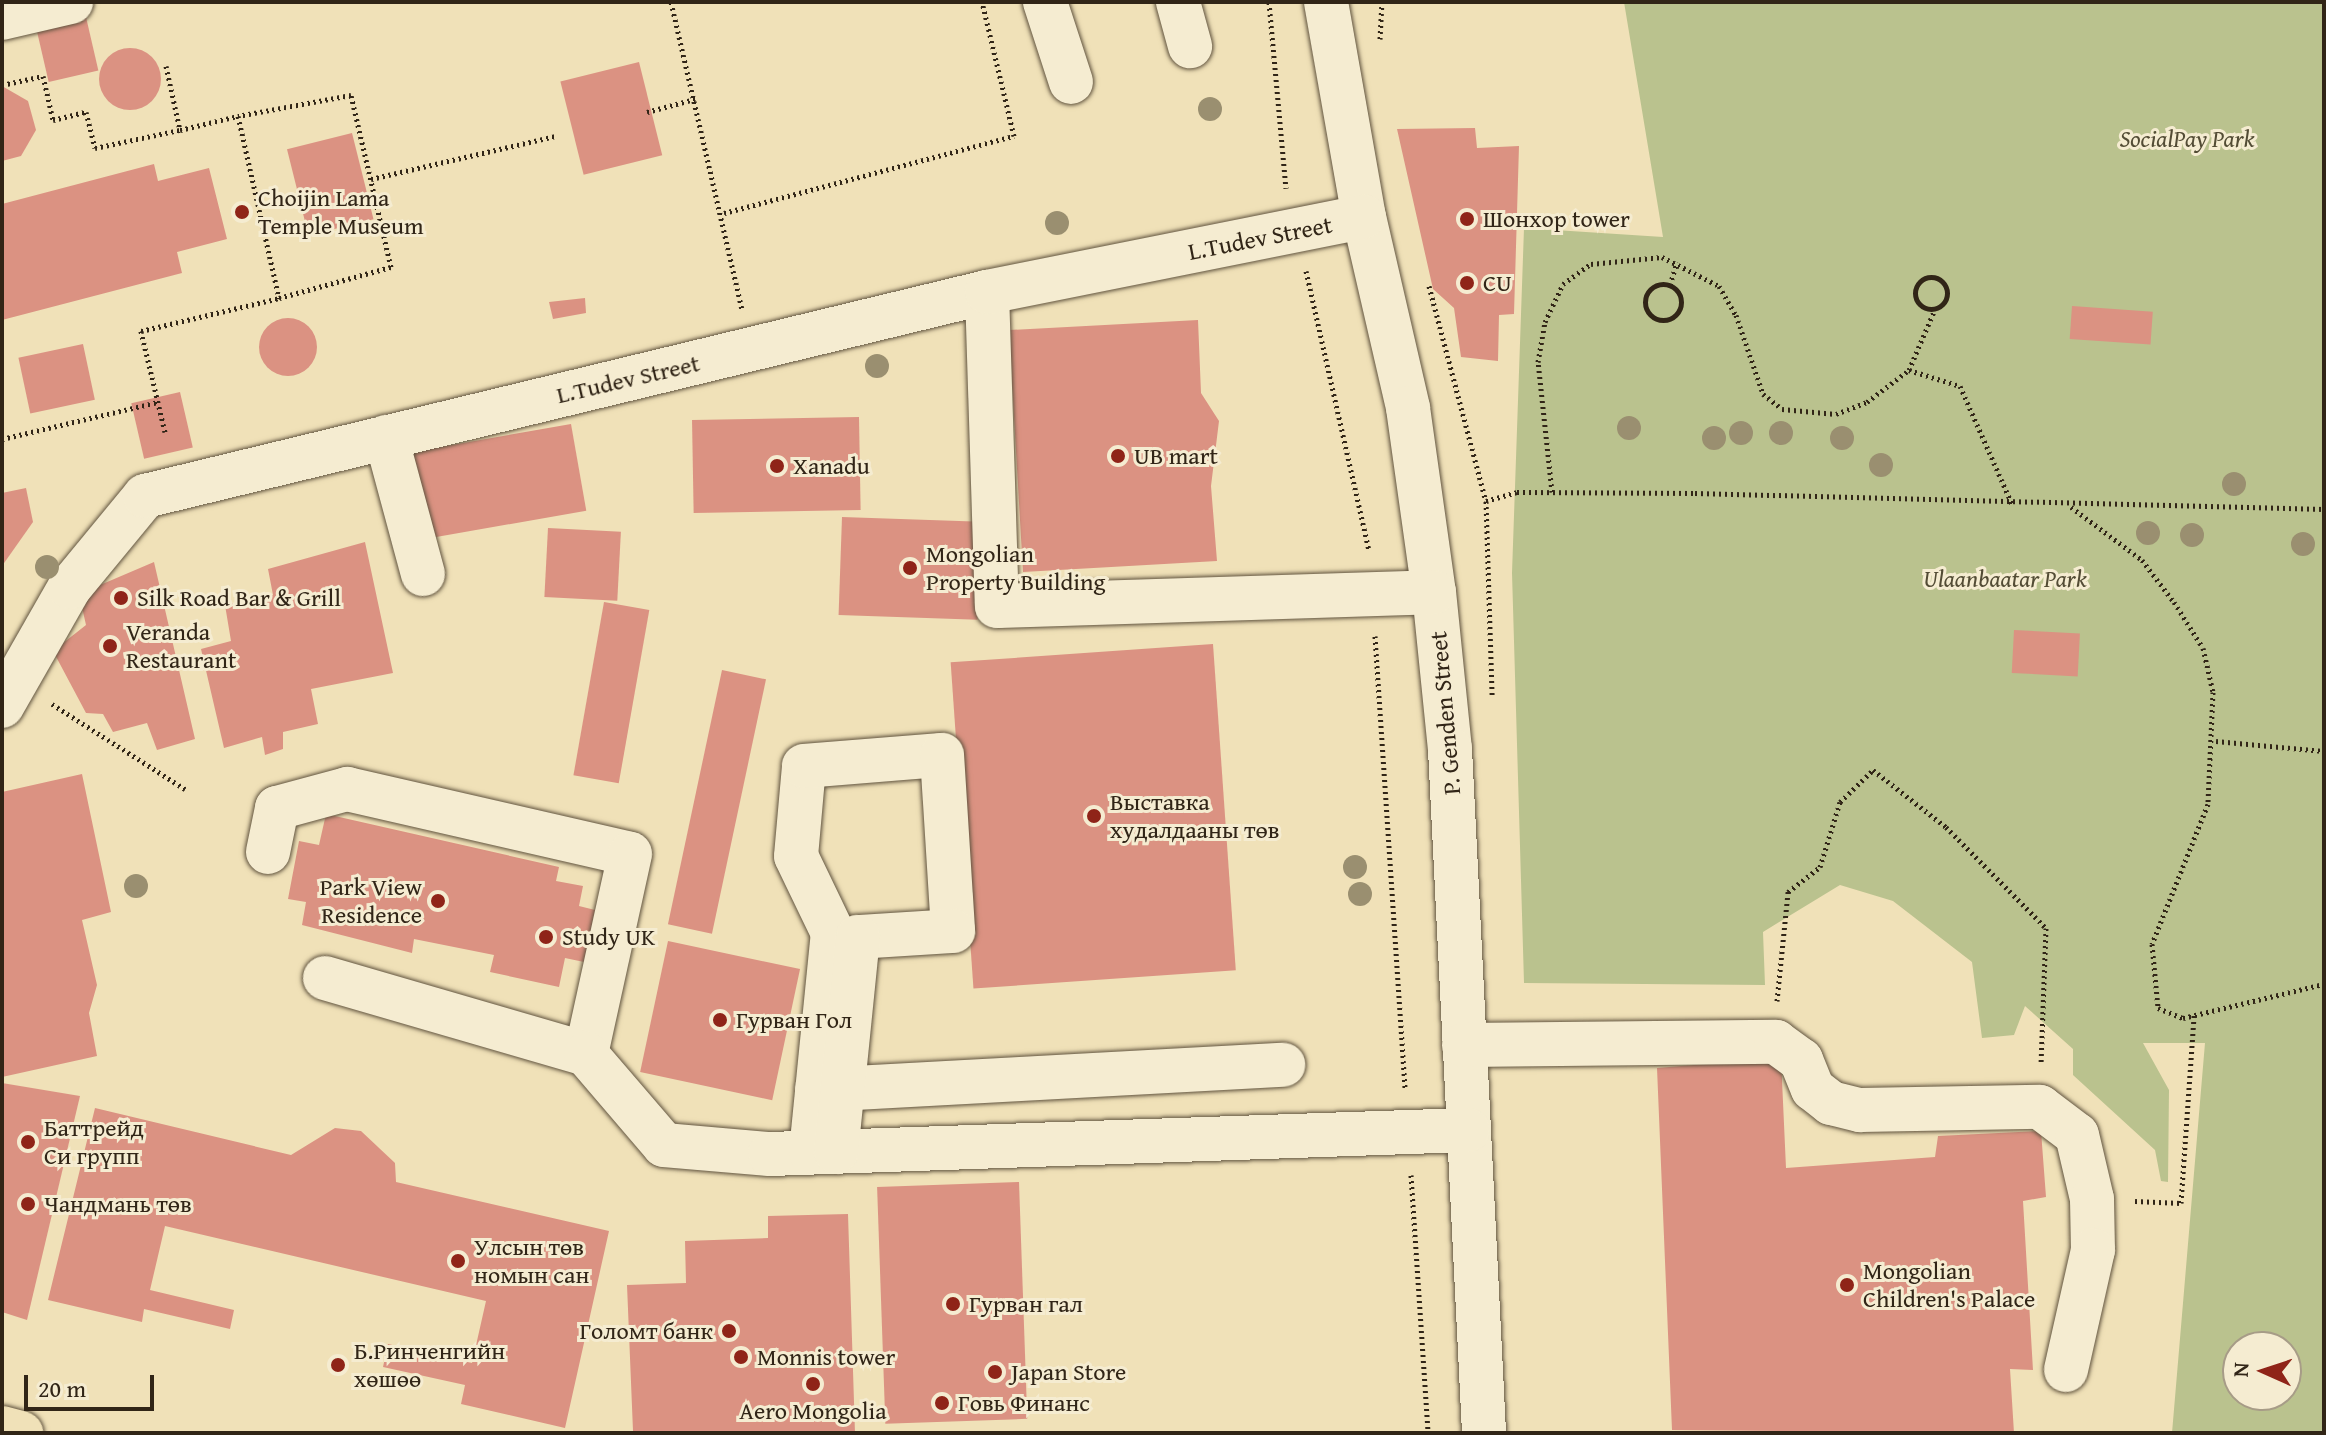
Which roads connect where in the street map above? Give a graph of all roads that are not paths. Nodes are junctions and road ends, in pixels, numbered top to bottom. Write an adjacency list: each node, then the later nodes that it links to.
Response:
1 (71, 2): 5 (street)
2 (1045, 2): 7 (street)
3 (1178, 2): 6 (street)
4 (1326, 2): 8 (street, P. Genden Street)
5 (2, 18)
6 (1190, 46)
7 (1071, 82)
8 (1364, 217): 9 (street, L.Tudev Street); 12 (street, P. Genden Street)
9 (987, 292): 10 (street, L.Tudev Street); 12 (street)
10 (386, 437): 11 (street); 13 (street, L.Tudev Street)
11 (423, 574)
12 (1434, 592): 16 (street, P. Genden Street)
13 (12, 695)
14 (268, 852): 17 (street)
15 (325, 978): 17 (street)
16 (1464, 1045): 20 (street, P. Genden Street); 22 (street)
17 (586, 1054): 21 (street)
18 (1283, 1065): 19 (street)
19 (830, 1090): 19 (street); 21 (street)
20 (1468, 1130): 21 (street); 25 (street, P. Genden Street)
21 (823, 1152)
22 (2066, 1370)
23 (2, 1428): 24 (highway)
24 (21, 1433)
25 (1484, 1433)

